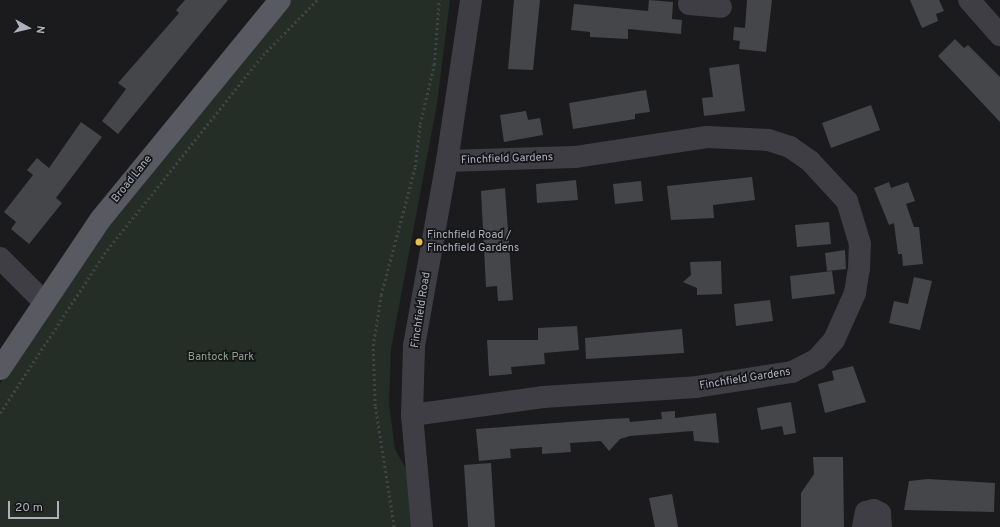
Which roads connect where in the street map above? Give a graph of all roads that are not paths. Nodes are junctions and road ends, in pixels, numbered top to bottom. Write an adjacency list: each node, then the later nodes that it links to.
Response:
1 (280, 0): 7 (main road, Broad Lane)
2 (471, 0): 5 (street, Finchfield Road)
3 (969, 0): 4 (street)
4 (1000, 35)
5 (447, 161): 9 (street, Finchfield Road); 9 (street, Finchfield Gardens)
6 (0, 258): 7 (street)
7 (43, 301): 8 (main road, Broad Lane)
8 (0, 369)
9 (412, 415): 10 (street, Finchfield Road)
10 (422, 527)
11 (863, 527): 12 (street)
12 (881, 527)

